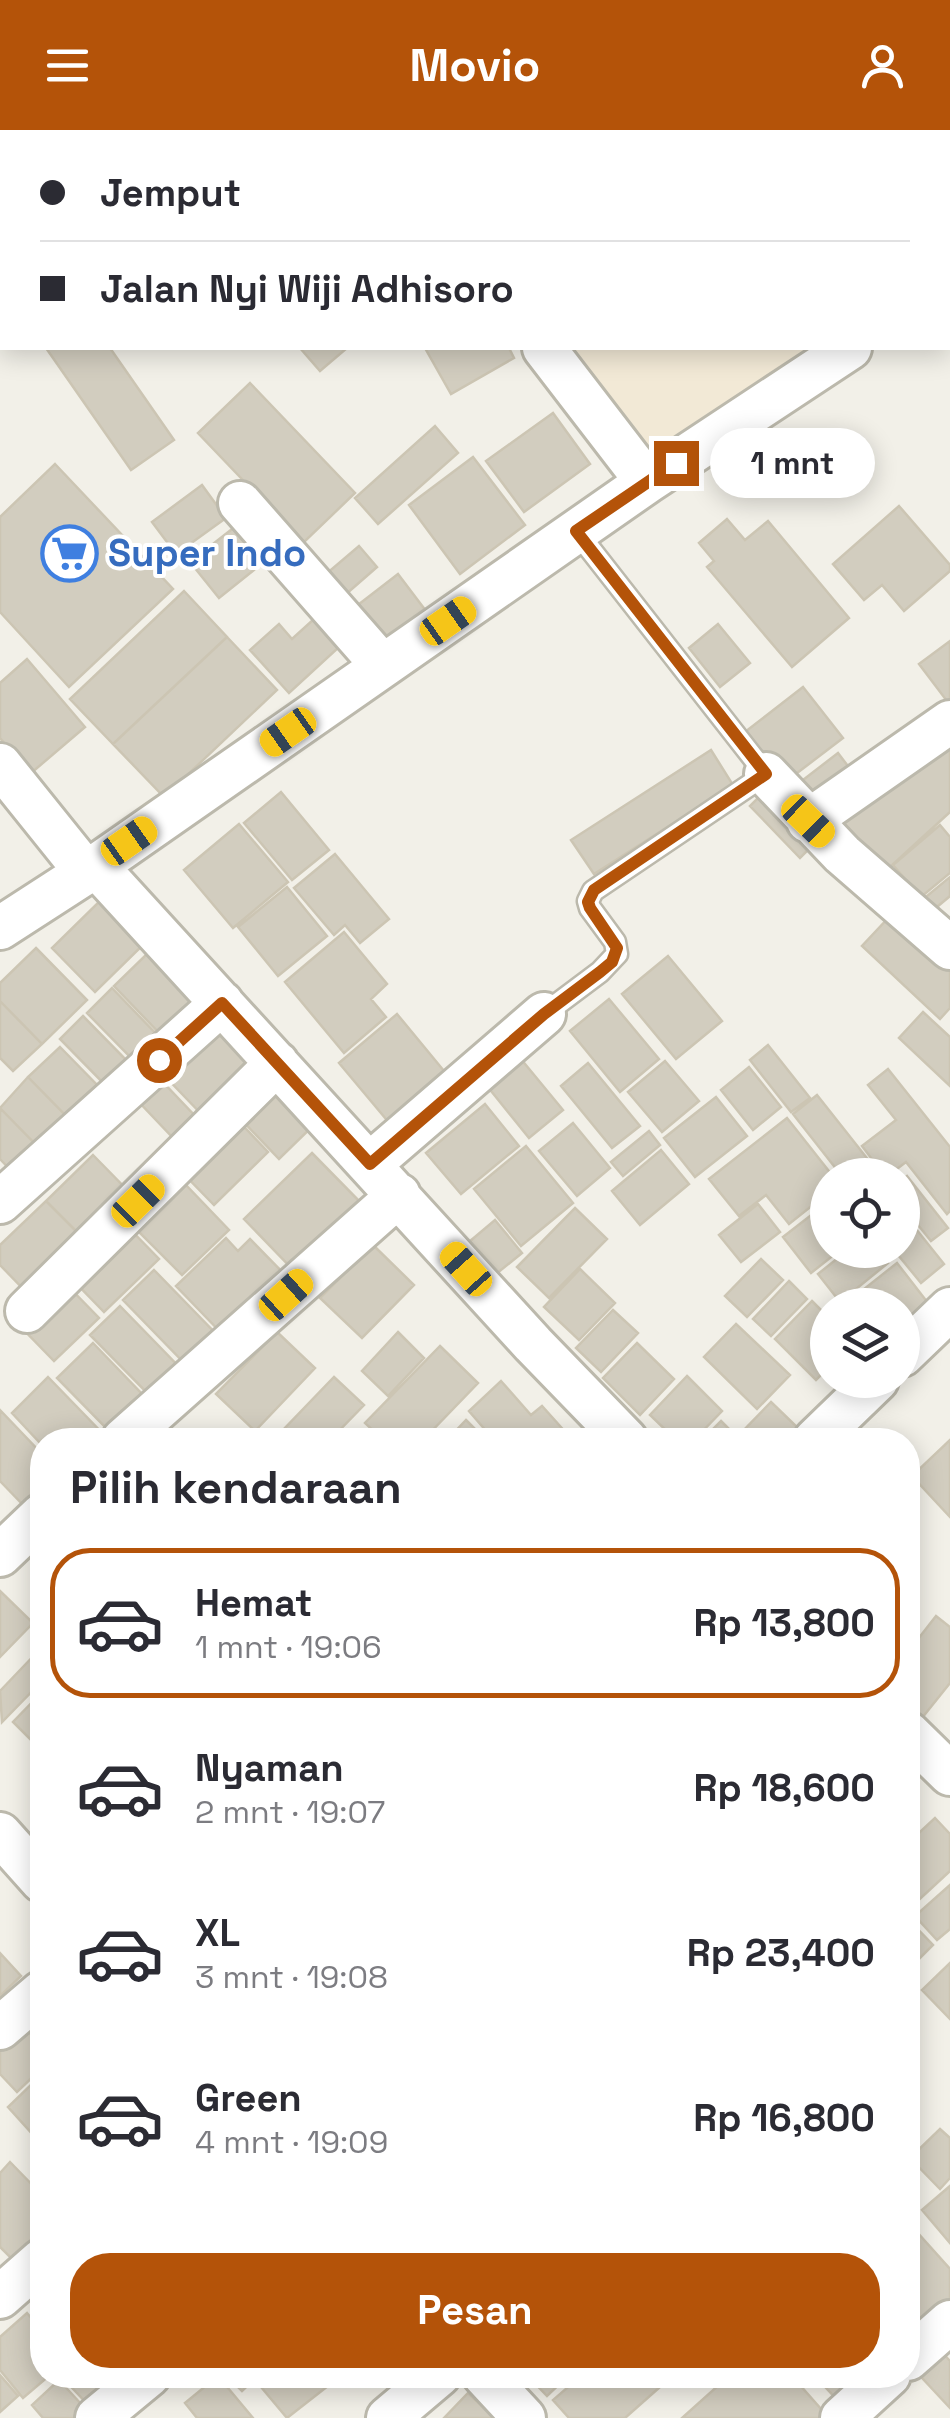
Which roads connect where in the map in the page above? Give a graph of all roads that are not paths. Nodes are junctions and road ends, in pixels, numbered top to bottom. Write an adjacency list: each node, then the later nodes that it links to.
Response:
1 (546, 350): 3 (street)
2 (847, 350): 3 (street)
3 (647, 482): 5 (street)
4 (240, 503): 6 (street)
5 (576, 531): 6 (street); 9 (lane)
6 (384, 666): 11 (street)
7 (950, 722): 10 (street)
8 (0, 764): 11 (street)
9 (766, 774): 10 (street); 15 (lane)
10 (808, 821): 13 (street)
11 (91, 869): 12 (street); 14 (street)
12 (0, 928)
13 (950, 948)
14 (222, 1003): 16 (street); 19 (street)
15 (544, 1014): 17 (street)
16 (278, 1063): 17 (street); 21 (street)
17 (370, 1164): 18 (street)
18 (399, 1195): 24 (street); 25 (street)
19 (0, 1202)
20 (950, 1310): 22 (street)
21 (27, 1311)
22 (920, 1339)
23 (858, 1398): 26 (street)
24 (137, 1428)
25 (605, 1428)
26 (827, 1428)
27 (30, 1526): 28 (street)
28 (0, 1555)
29 (0, 1834): 30 (street)
30 (30, 1868)
31 (30, 2002): 32 (street)
32 (0, 2028)
33 (30, 2271): 34 (street)
34 (0, 2298)
35 (950, 2322): 36 (street)
36 (920, 2348)
37 (133, 2388): 41 (street)
38 (423, 2388): 42 (street)
39 (496, 2388): 43 (street)
40 (875, 2388): 44 (street)
41 (97, 2418)
42 (388, 2418)
43 (524, 2418)
44 (842, 2418)

